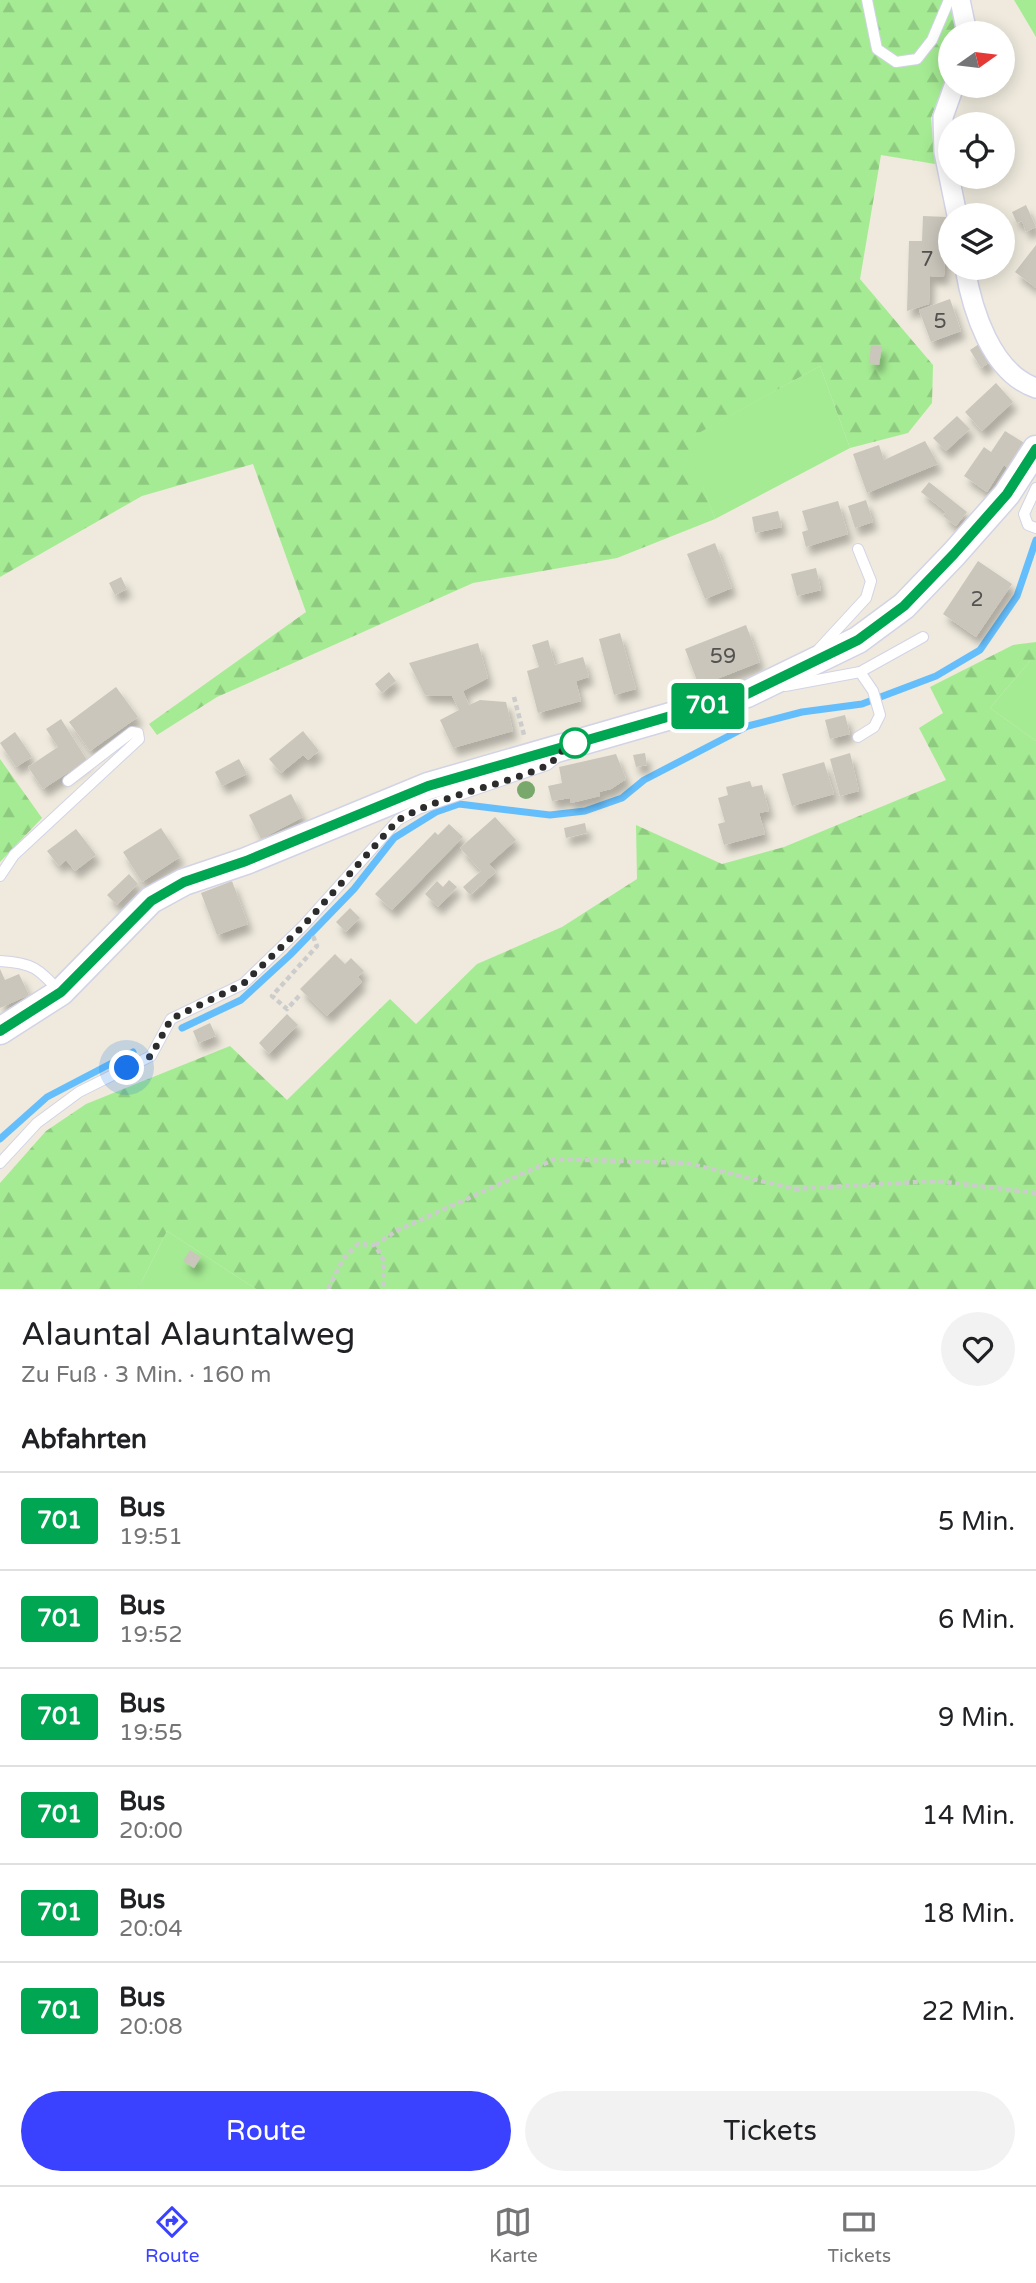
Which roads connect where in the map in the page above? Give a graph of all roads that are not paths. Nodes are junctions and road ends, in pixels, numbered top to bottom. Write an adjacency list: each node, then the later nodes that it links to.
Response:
1 (867, 0): 2 (lane)
2 (949, 0)
3 (960, 0): 4 (street)
4 (964, 21)
5 (950, 98): 6 (street)
6 (955, 203)
7 (967, 280): 8 (street)
8 (1036, 388)
9 (1036, 449): 14 (street)
10 (1036, 488): 11 (lane)
11 (1032, 527)
12 (858, 549): 14 (lane)
13 (923, 637): 15 (lane)
14 (802, 667): 16 (street)
15 (860, 672): 16 (lane); 17 (lane)
16 (747, 694): 18 (street)
17 (858, 737)
18 (569, 744): 22 (street); 24 (lane)
19 (68, 781): 20 (lane)
20 (0, 876)
21 (0, 961): 22 (lane)
22 (61, 992): 23 (street)
23 (0, 1031)
24 (0, 1163)

